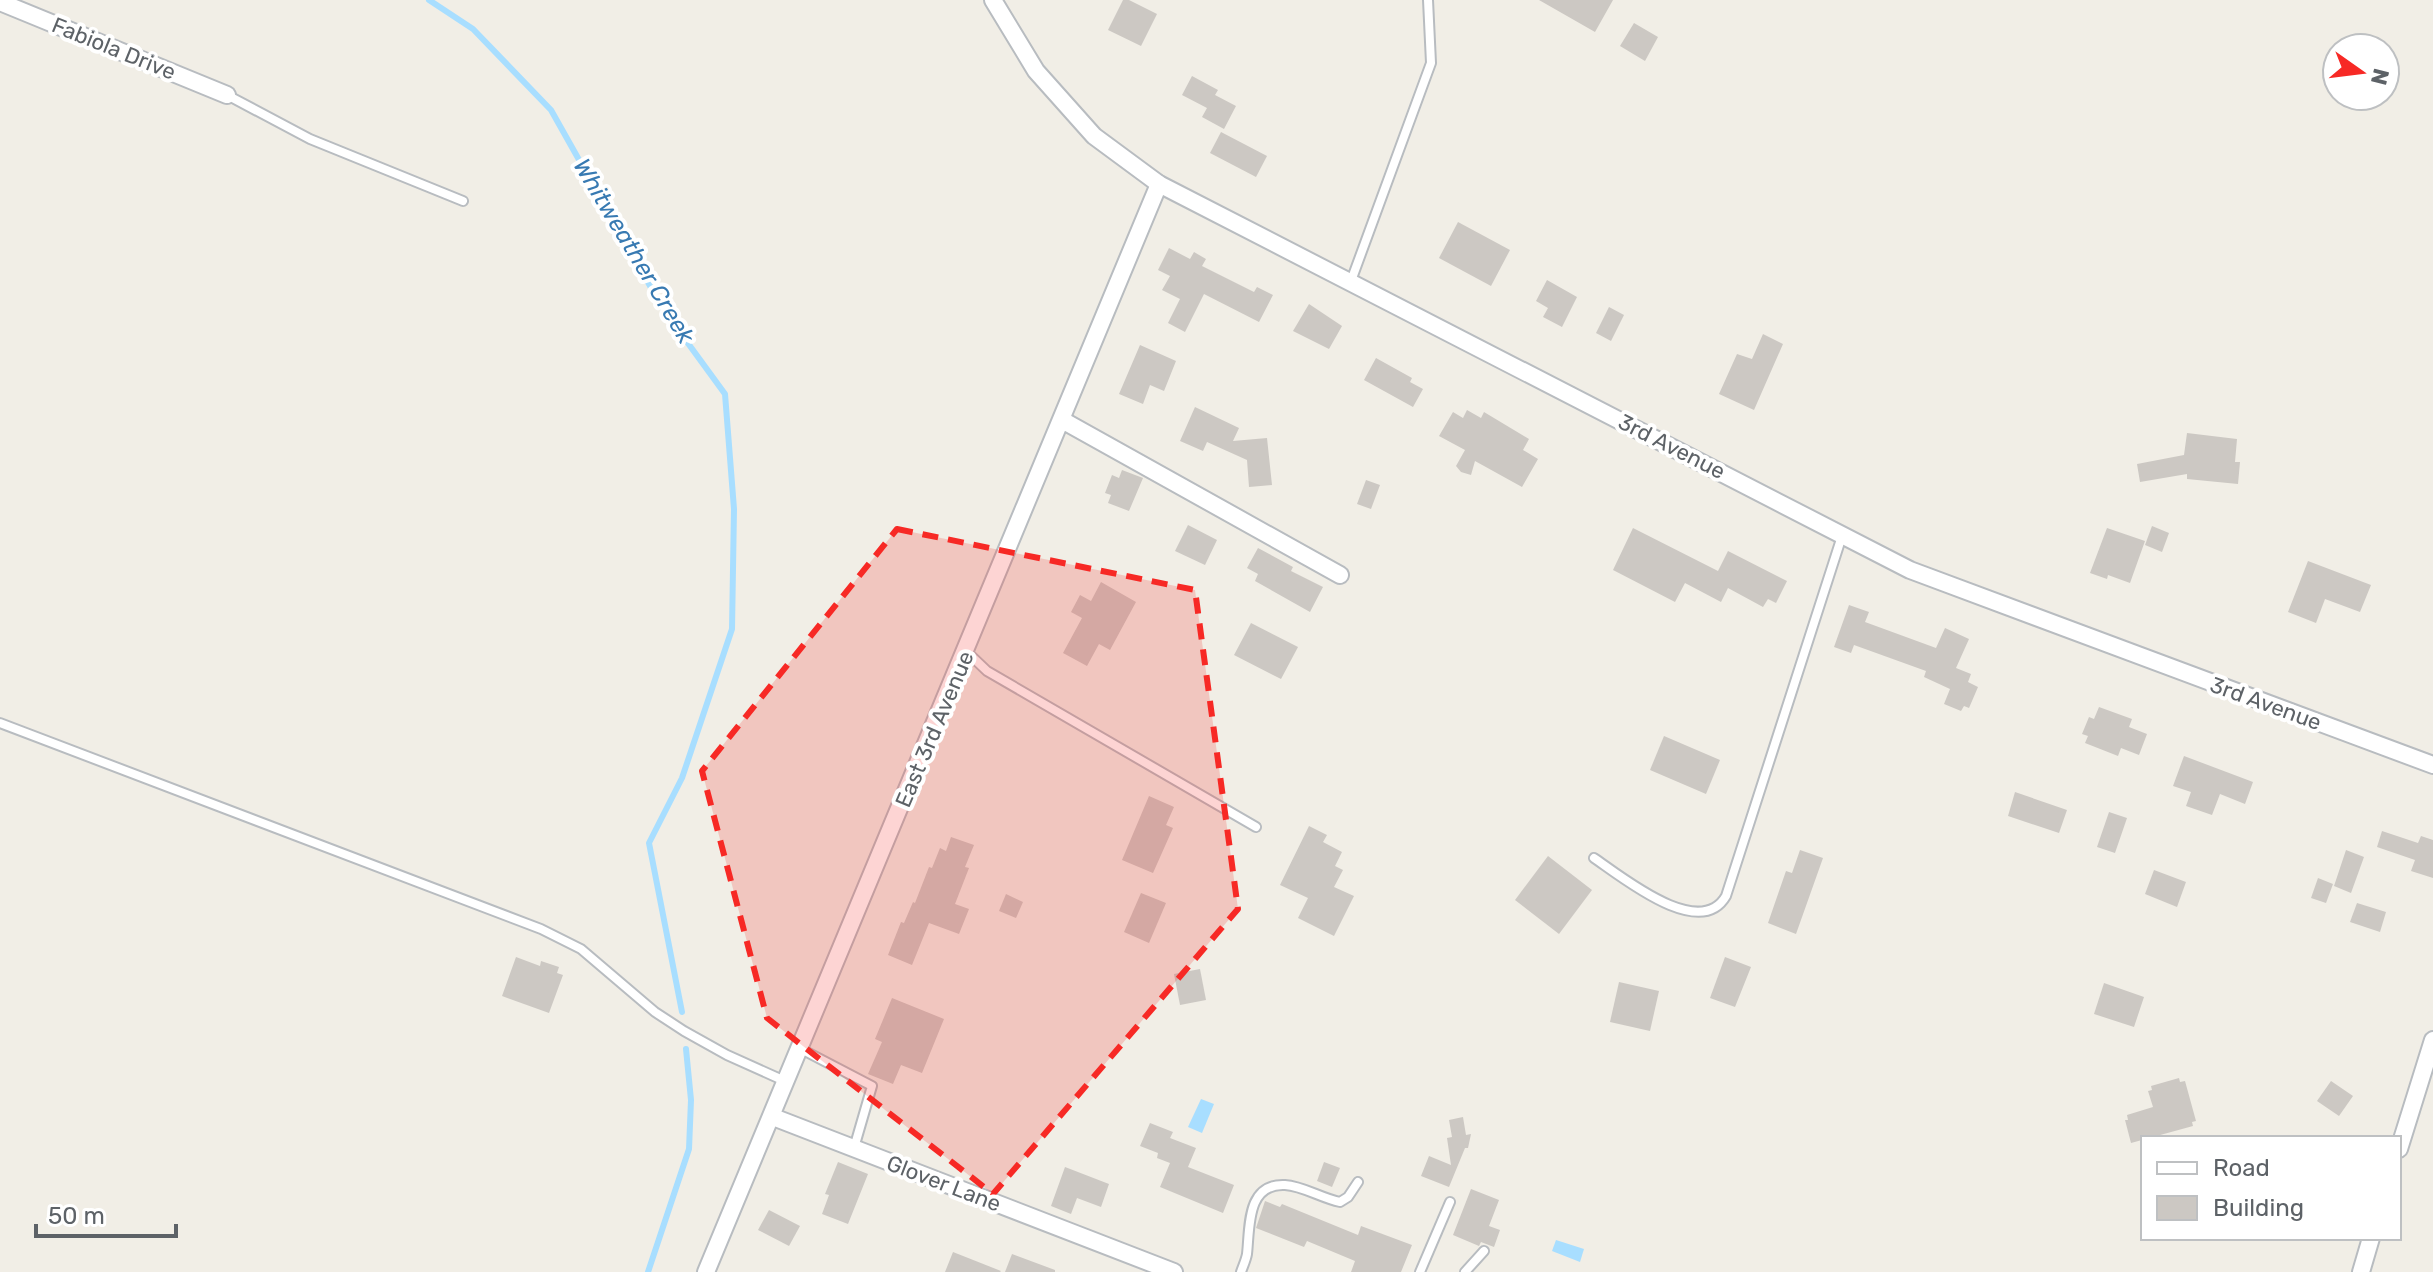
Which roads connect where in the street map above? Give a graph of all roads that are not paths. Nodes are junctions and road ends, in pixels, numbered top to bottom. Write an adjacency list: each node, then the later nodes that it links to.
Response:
1 (993, 0): 5 (street, 3rd Avenue)
2 (1428, 0): 7 (lane)
3 (0, 2): 4 (street, Fabiola Drive)
4 (227, 95): 6 (lane)
5 (1159, 184): 7 (street, 3rd Avenue); 8 (street, East 3rd Avenue)
6 (463, 201)
7 (1351, 281): 9 (street, 3rd Avenue)
8 (1062, 420): 10 (street); 11 (street, East 3rd Avenue)
9 (1842, 535): 13 (street, 3rd Avenue); 15 (lane)
10 (1340, 575)
11 (966, 651): 14 (lane); 17 (street, East 3rd Avenue)
12 (0, 723): 18 (lane)
13 (2433, 765)
14 (1256, 827)
15 (1594, 858)
16 (2433, 1040): 20 (street)
17 (801, 1049): 18 (street, East 3rd Avenue); 21 (lane)
18 (787, 1082): 19 (street, East 3rd Avenue)
19 (773, 1117): 21 (street, Glover Lane); 26 (street, East 3rd Avenue)
20 (2401, 1143)
21 (854, 1148): 27 (street, Glover Lane)
22 (1358, 1182): 28 (lane)
23 (1450, 1202): 29 (lane)
24 (2370, 1240): 31 (street)
25 (1484, 1251): 30 (lane)
26 (706, 1272)
27 (1174, 1272)
28 (1241, 1272)
29 (1420, 1272)
30 (1465, 1272)
31 (2361, 1272)

